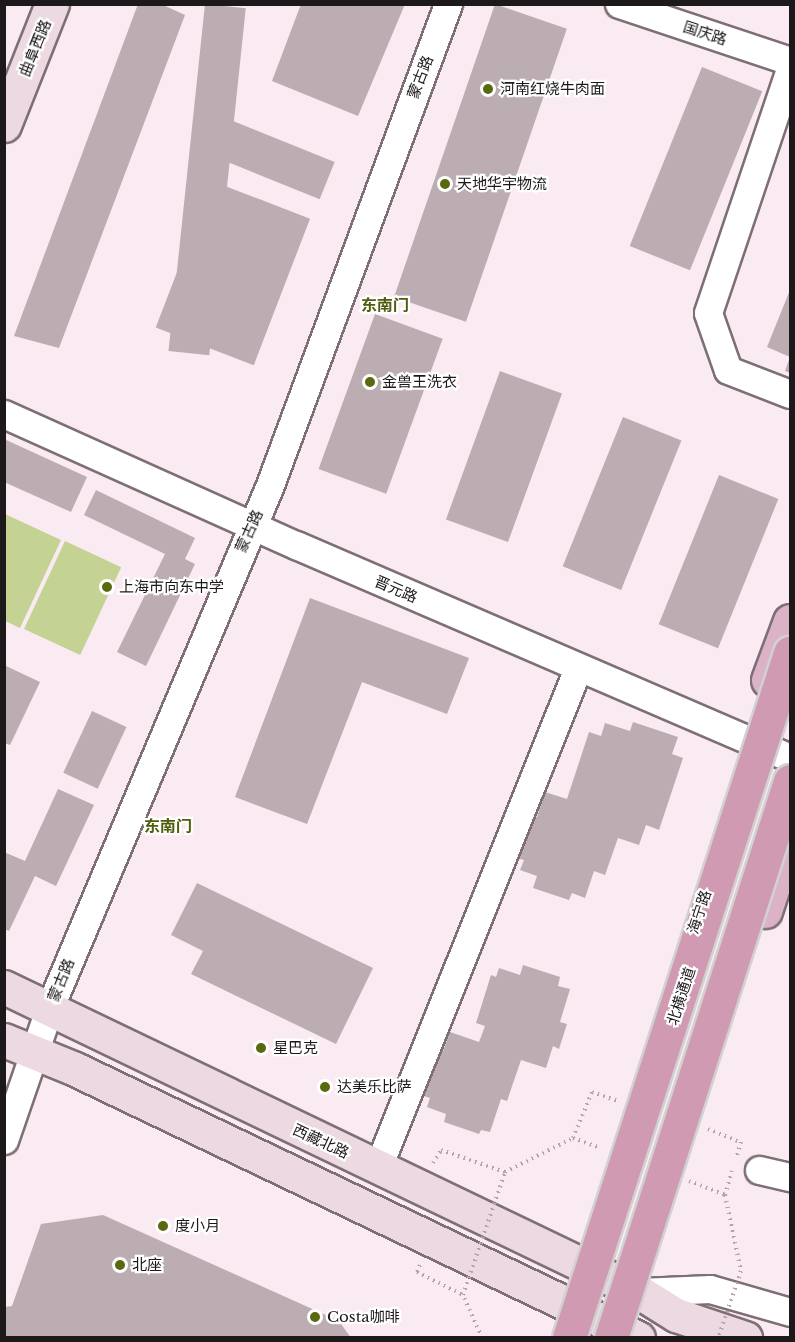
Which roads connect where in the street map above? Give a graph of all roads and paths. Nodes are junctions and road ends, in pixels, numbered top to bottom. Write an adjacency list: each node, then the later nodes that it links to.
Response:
1 (52, 4): 6 (main road, 曲阜西路)
2 (448, 4): 9 (street, 蒙古路)
3 (619, 4): 4 (street, 国庆路)
4 (790, 60)
5 (790, 69): 7 (street)
6 (4, 125)
7 (790, 394)
8 (4, 414): 9 (street, 晋元路)
9 (252, 526): 12 (street, 晋元路); 18 (street, 蒙古路)
10 (790, 621): 13 (main road, 海宁路)
11 (790, 653): 41 (highway, 北横通道, bridge)
12 (578, 668): 13 (street, 晋元路); 27 (street)
13 (750, 742): 14 (street, 晋元路); 32 (main road, 海宁路)
14 (790, 758)
15 (790, 781): 38 (highway, bridge)
16 (790, 835): 21 (main road)
17 (4, 987): 18 (main road, 西藏北路)
18 (49, 1009): 19 (street, 蒙古路); 27 (main road, 西藏北路)
19 (18, 1046): 23 (street, 蒙古路); 36 (main road)
20 (592, 1092): 22 (path)
21 (693, 1124): 24 (path); 34 (main road)
22 (573, 1138): 26 (path, bridge); 29 (path, bridge)
23 (4, 1140)
24 (741, 1142)
25 (441, 1150): 29 (path)
26 (606, 1150)
27 (378, 1167): 32 (main road, 西藏北路)
28 (759, 1170): 30 (street)
29 (505, 1172): 35 (path, bridge)
30 (790, 1177)
31 (682, 1179): 42 (path, bridge)
32 (580, 1264): 34 (main road, 西藏北路); 36 (main road, 海宁路)
33 (417, 1272): 35 (path)
34 (639, 1292): 37 (street, 西藏北路); 38 (main road); 43 (main road, 西藏北路)
35 (463, 1295): 39 (path, bridge)
36 (566, 1305): 38 (main road); 40 (main road, 海宁路)
37 (790, 1312)
38 (626, 1336)
39 (482, 1338)
40 (555, 1338)
41 (569, 1338)
42 (718, 1338)
43 (745, 1338)

